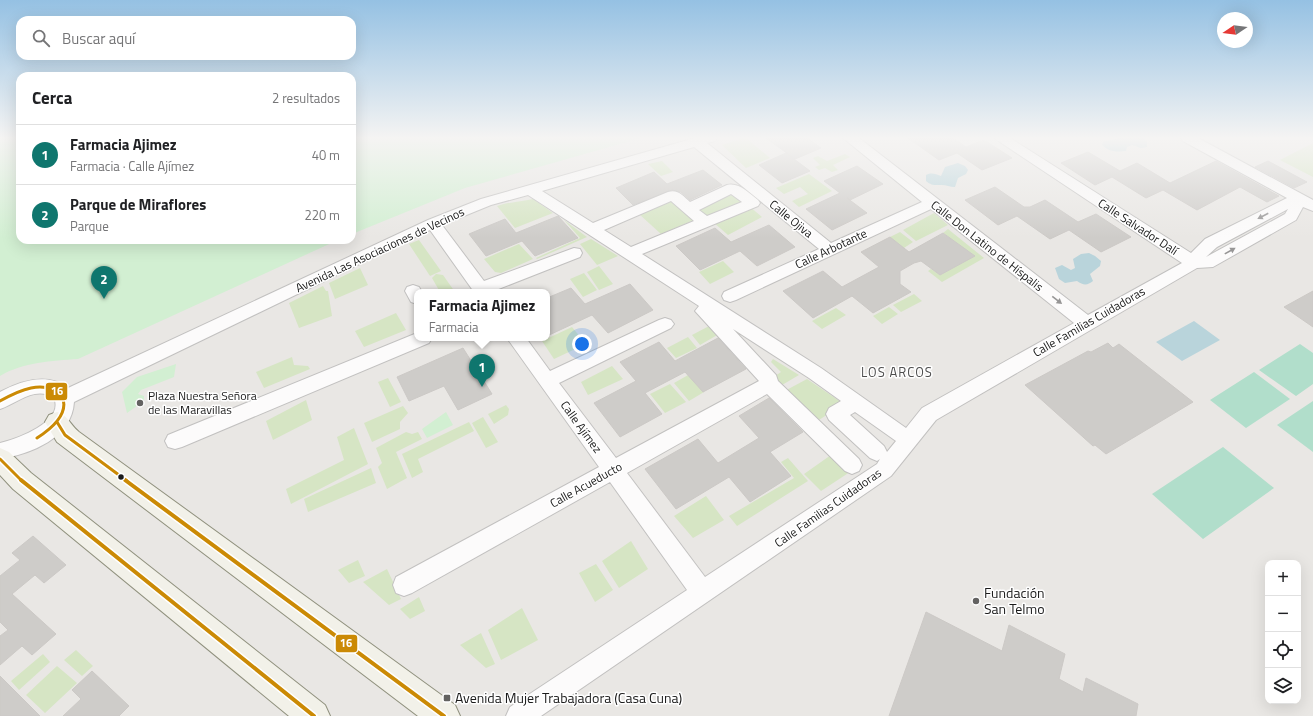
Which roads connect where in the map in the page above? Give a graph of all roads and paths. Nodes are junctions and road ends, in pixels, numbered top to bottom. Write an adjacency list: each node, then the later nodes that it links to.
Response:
1 (595, 171): 6 (street, Avenida Las Asociaciones de Vecinos)
2 (739, 171): 14 (street, Calle Ojiva)
3 (892, 171): 8 (street, Calle Don Latino de Híspalis)
4 (1053, 171): 17 (street, Calle Salvador Dalí)
5 (1249, 171): 7 (street)
6 (531, 190): 11 (street, Avenida Las Asociaciones de Vecinos); 13 (street)
7 (1298, 198): 9 (street); 17 (street, Calle Familias Cuidadoras)
8 (932, 203): 14 (street, Calle Arbotante); 23 (street, Calle Don Latino de Híspalis, one-way to 23)
9 (1313, 206)
10 (689, 209): 12 (street); 12 (street); 13 (street)
11 (433, 223): 18 (street); 30 (street, Avenida Las Asociaciones de Vecinos)
12 (705, 223): 16 (street)
13 (593, 229): 16 (street)
14 (830, 250): 21 (street, Calle Arbotante)
15 (574, 253): 19 (street)
16 (630, 253): 20 (street)
17 (1194, 263): 23 (street, Calle Familias Cuidadoras)
18 (481, 289)
19 (484, 289)
20 (691, 293): 27 (street); 29 (street)
21 (730, 296)
22 (665, 324): 26 (street)
23 (1087, 324): 41 (street, Calle Familias Cuidadoras)
24 (416, 341): 34 (street)
25 (518, 341): 26 (street, Calle Ajímez)
26 (548, 380): 39 (street, Calle Ajímez)
27 (769, 382): 38 (street); 39 (street, Calle Acueducto)
28 (0, 401): 30 (street)
29 (855, 402): 31 (street); 33 (street)
30 (60, 410): 35 (street, Avenida Las Asociaciones de Vecinos); 43 (street)
31 (836, 414): 32 (street); 36 (street)
32 (819, 424)
33 (900, 434)
34 (175, 441)
35 (0, 451)
36 (876, 452)
37 (0, 459): 42 (street)
38 (852, 464)
39 (613, 470): 40 (street, Calle Acueducto); 41 (street, Calle Ajímez)
40 (404, 585)
41 (703, 594): 44 (street, Calle Familias Cuidadoras)
42 (314, 716)
43 (444, 716)
44 (519, 716)

